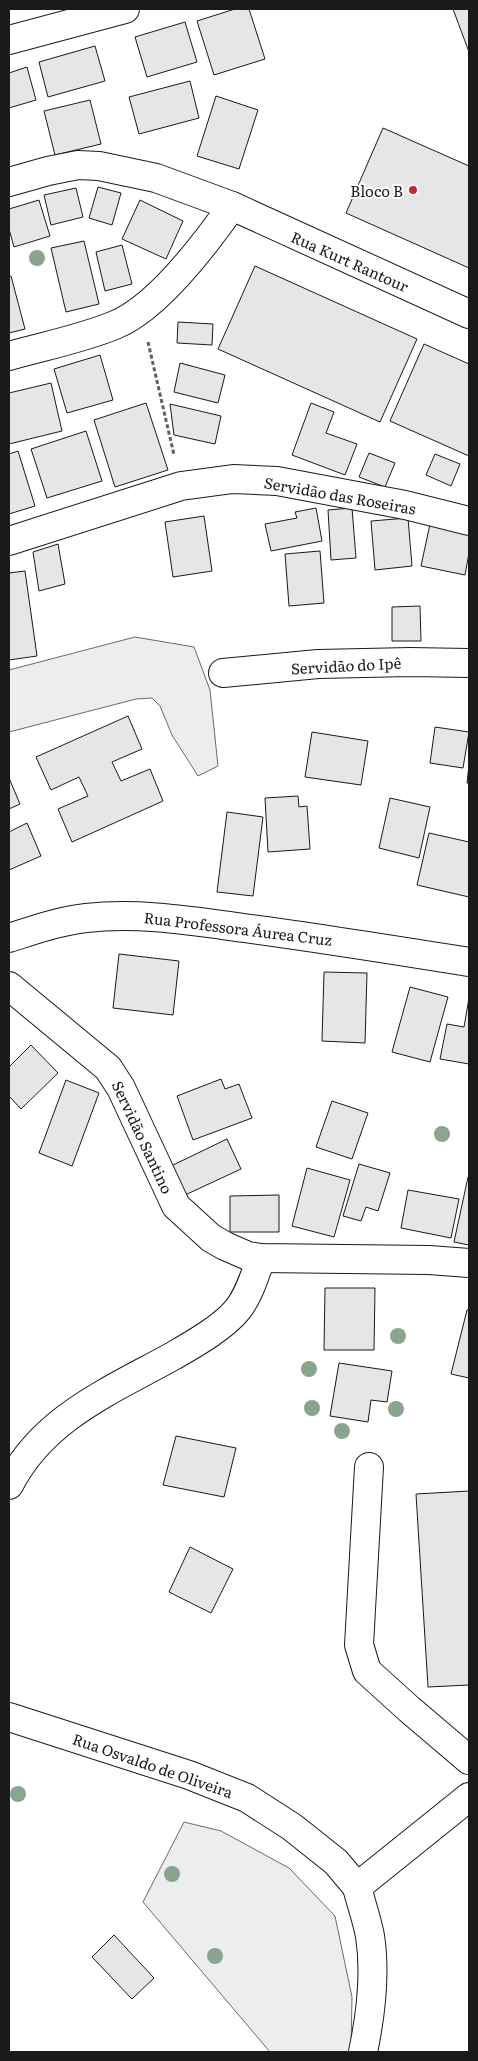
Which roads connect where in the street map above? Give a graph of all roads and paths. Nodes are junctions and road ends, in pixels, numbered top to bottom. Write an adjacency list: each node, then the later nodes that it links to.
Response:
1 (125, 9): 2 (street)
2 (9, 40)
3 (9, 182): 4 (street, Rua Kurt Rantour)
4 (232, 206): 5 (street); 6 (street, Rua Kurt Rantour)
5 (141, 310): 7 (street); 8 (path)
6 (469, 314)
7 (9, 356)
8 (181, 486): 9 (street, Servidão das Roseiras); 10 (street, Servidão das Roseiras)
9 (469, 521)
10 (9, 541)
11 (469, 663): 12 (street, Servidão do Ipê)
12 (223, 674)
13 (9, 938): 14 (street, Rua Professora Áurea Cruz)
14 (469, 962)
15 (9, 986): 16 (street, Servidão Santino)
16 (260, 1258): 17 (street, Servidão Santino); 19 (street)
17 (469, 1263)
18 (369, 1467): 21 (street)
19 (9, 1485)
20 (9, 1717): 23 (street, Rua Osvaldo de Oliveira)
21 (469, 1760)
22 (469, 1797): 23 (street)
23 (357, 1887): 24 (street)
24 (363, 2052)

